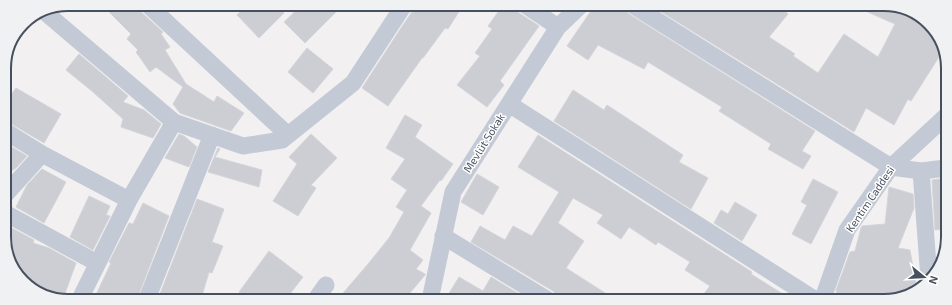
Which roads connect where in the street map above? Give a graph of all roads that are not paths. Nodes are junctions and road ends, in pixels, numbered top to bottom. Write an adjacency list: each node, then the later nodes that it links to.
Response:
1 (155, 11): 13 (street)
2 (400, 11): 13 (street)
3 (534, 11): 7 (street)
4 (575, 11): 7 (street, Mevlüt Sokak)
5 (642, 11): 15 (street)
6 (48, 15): 10 (street)
7 (558, 27): 8 (street, Mevlüt Sokak)
8 (509, 104): 21 (street, Mevlüt Sokak); 30 (street)
9 (941, 121): 15 (street, Kentim Caddesi)
10 (174, 122): 12 (street); 19 (street)
11 (11, 135): 14 (street)
12 (212, 135): 13 (street); 26 (street)
13 (288, 135)
14 (42, 154): 18 (street); 19 (street)
15 (890, 167): 17 (street); 31 (street, Kentim Caddesi)
16 (941, 169): 17 (street)
17 (921, 171): 23 (street)
18 (11, 188)
19 (129, 200): 22 (street)
20 (11, 216): 22 (street)
21 (443, 236): 28 (street, Mevlüt Sokak); 29 (street)
22 (97, 263): 25 (street)
23 (929, 273)
24 (326, 285): 27 (street)
25 (82, 294)
26 (149, 294)
27 (320, 294)
28 (431, 294)
29 (538, 294)
30 (806, 294)
31 (824, 294)

